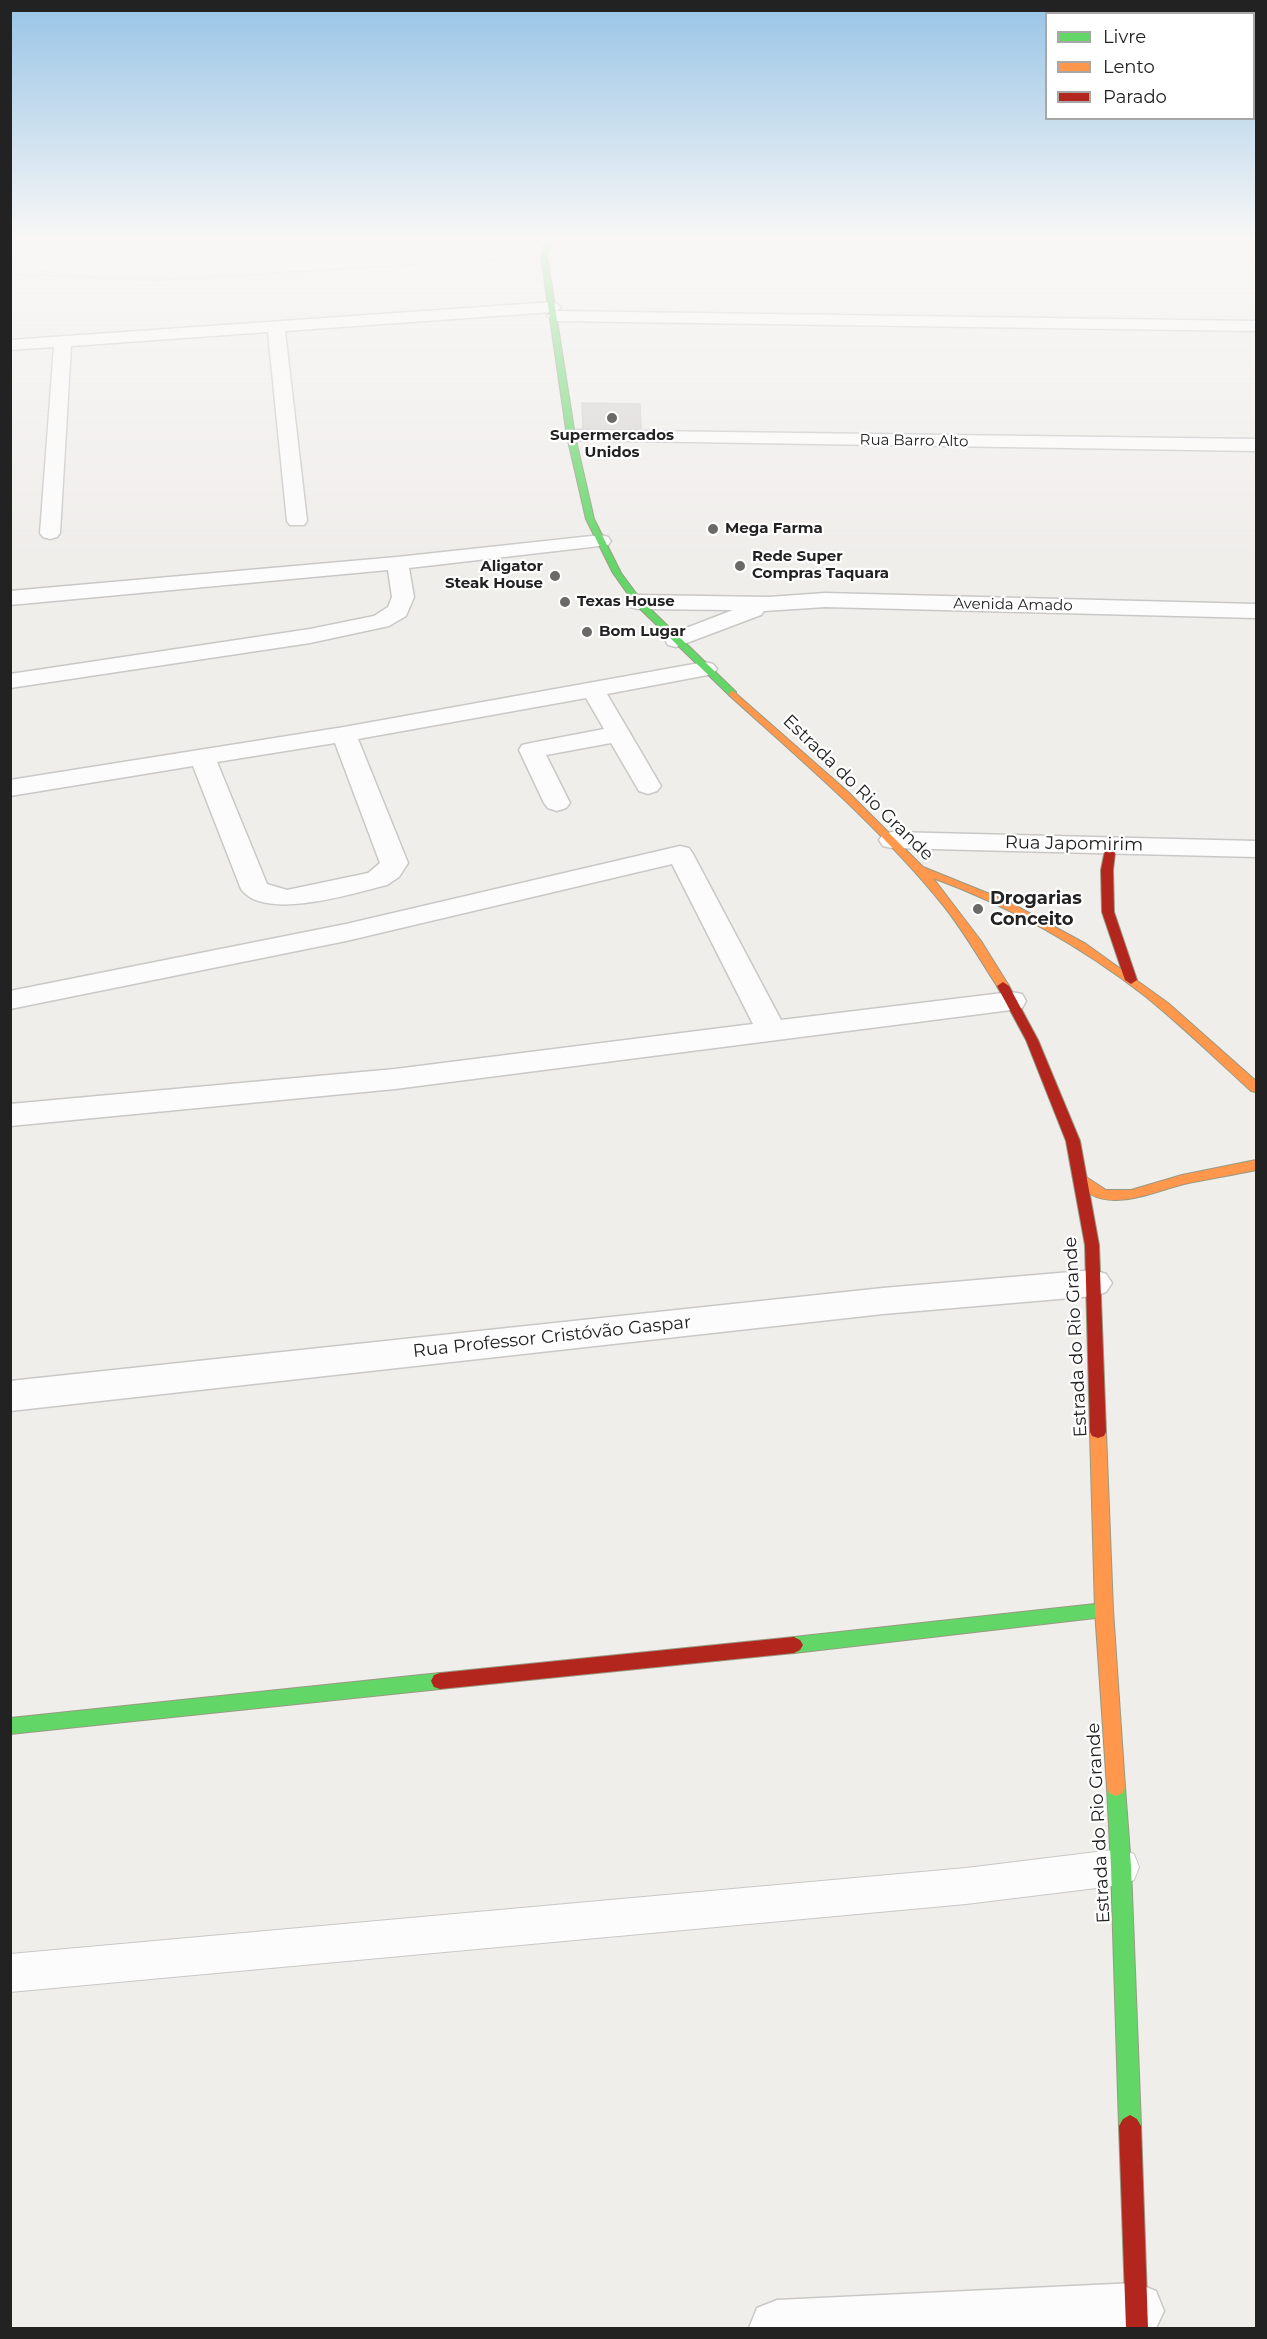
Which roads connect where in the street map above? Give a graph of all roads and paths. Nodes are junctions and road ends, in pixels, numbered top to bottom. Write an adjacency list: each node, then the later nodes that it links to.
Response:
1 (63, 348): 7 (street)
2 (278, 348): 6 (street)
3 (559, 348): 4 (street, Estrada do Rio Grande)
4 (571, 436): 5 (street, Rua Barro Alto); 8 (street, Estrada do Rio Grande)
5 (1257, 446)
6 (297, 521)
7 (50, 533)
8 (602, 541): 9 (street); 11 (street, Estrada do Rio Grande)
9 (397, 563): 10 (street); 16 (street)
10 (10, 598)
11 (638, 603): 12 (street, Avenida Amado); 14 (street, Estrada do Rio Grande)
12 (769, 604): 13 (street, Avenida Amado); 14 (street, Avenida Amado)
13 (1257, 611)
14 (676, 640): 15 (street, Estrada do Rio Grande)
15 (705, 669): 17 (street); 24 (street, Estrada do Rio Grande)
16 (10, 681)
17 (593, 689): 18 (street); 19 (street)
18 (344, 734): 20 (street); 20 (street)
19 (619, 734): 21 (street); 23 (street)
20 (202, 756): 22 (street)
21 (648, 786)
22 (10, 788)
23 (557, 803)
24 (892, 840): 25 (street, Rua Japomirim); 27 (street, Estrada do Rio Grande)
25 (1111, 845): 26 (street, Rua Japomirim); 28 (street)
26 (1257, 849)
27 (920, 870): 28 (street); 30 (street, Estrada do Rio Grande)
28 (1131, 980): 32 (street)
29 (10, 1000): 31 (street)
30 (1011, 1001): 31 (street); 35 (street, Estrada do Rio Grande)
31 (772, 1032): 33 (street)
32 (1257, 1088)
33 (10, 1115)
34 (1257, 1165): 36 (street)
35 (1080, 1178): 36 (street); 39 (street, Estrada do Rio Grande)
36 (1131, 1195): 37 (street)
37 (1117, 1207)
38 (1101, 1229): 39 (street)
39 (1092, 1245): 40 (street, Estrada do Rio Grande)
40 (1094, 1283): 41 (street, Rua Professor Cristóvão Gaspar); 42 (street, Estrada do Rio Grande)
41 (10, 1396)
42 (1104, 1610): 43 (street); 44 (street, Estrada do Rio Grande)
43 (10, 1726)
44 (1121, 1867): 45 (lane); 46 (street, Estrada do Rio Grande)
45 (10, 1973)
46 (1136, 2320): 47 (street)
47 (777, 2328)

